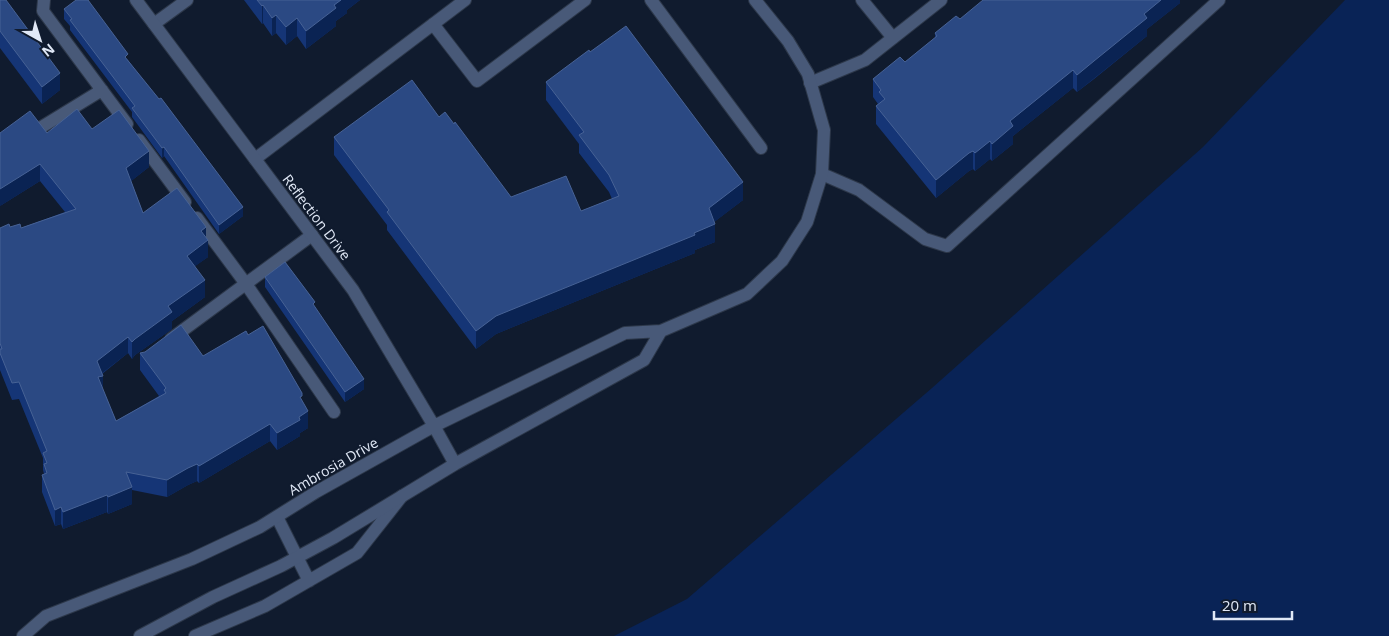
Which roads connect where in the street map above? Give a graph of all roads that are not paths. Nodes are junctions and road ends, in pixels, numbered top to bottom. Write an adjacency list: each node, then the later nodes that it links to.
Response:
1 (44, 0): 15 (street)
2 (136, 0): 11 (street, Reflection Drive)
3 (187, 0): 11 (street)
4 (465, 0): 12 (street)
5 (585, 0): 12 (street)
6 (651, 0): 17 (street)
7 (755, 0): 14 (street, Ambrosia Drive)
8 (862, 0): 13 (street)
9 (941, 0): 13 (street)
10 (1219, 0): 19 (street)
11 (154, 24): 18 (street, Reflection Drive)
12 (433, 24): 18 (street)
13 (893, 38): 14 (street)
14 (810, 83): 19 (street, Ambrosia Drive)
15 (102, 90): 16 (street); 21 (street)
16 (40, 128)
17 (761, 148)
18 (255, 159): 20 (street, Reflection Drive)
19 (822, 174): 22 (street, Ambrosia Drive)
20 (312, 235): 21 (street); 25 (street, Reflection Drive)
21 (246, 284): 23 (street); 24 (street)
22 (662, 330): 25 (street, Ambrosia Drive); 26 (street)
23 (162, 345)
24 (334, 412)
25 (434, 426): 26 (street, Reflection Drive); 28 (street, Ambrosia Drive)
26 (455, 464): 27 (street)
27 (403, 495): 29 (street); 30 (street)
28 (277, 517): 29 (street); 31 (street, Ambrosia Drive)
29 (296, 556): 30 (street); 32 (street)
30 (309, 581): 33 (street)
31 (23, 636)
32 (140, 636)
33 (195, 636)

